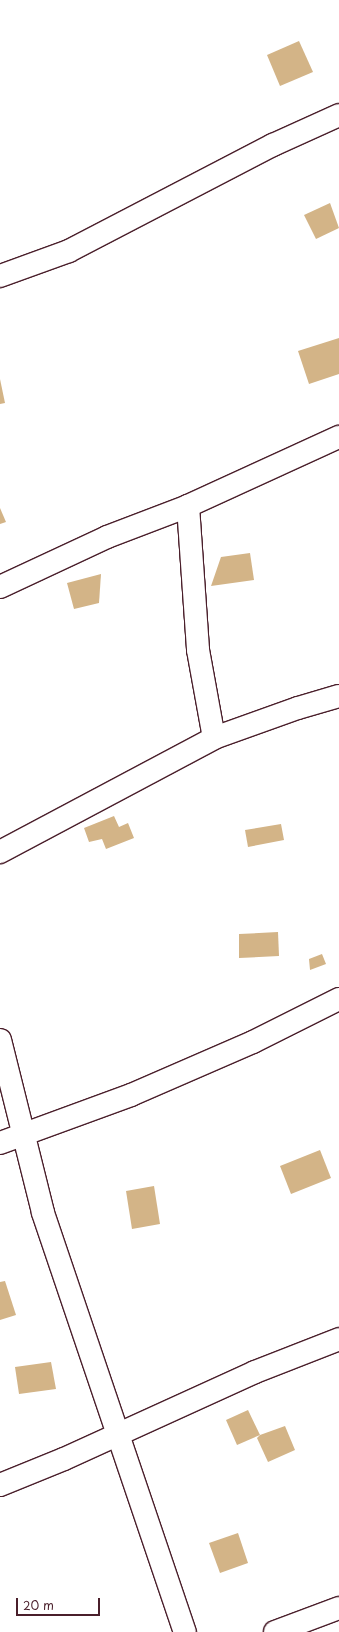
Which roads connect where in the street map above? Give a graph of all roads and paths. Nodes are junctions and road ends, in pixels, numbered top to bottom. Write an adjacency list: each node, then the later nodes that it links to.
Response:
1 (339, 115): 2 (street)
2 (0, 276)
3 (339, 436): 4 (street)
4 (188, 506): 5 (street); 7 (street)
5 (0, 587)
6 (339, 696): 7 (street)
7 (214, 738): 8 (street)
8 (0, 852)
9 (339, 999): 11 (street)
10 (0, 1040): 11 (street)
11 (23, 1135): 12 (street); 14 (street)
12 (0, 1143)
13 (339, 1339): 14 (street)
14 (117, 1434): 15 (street); 17 (street)
15 (0, 1485)
16 (339, 1608): 18 (street)
17 (185, 1632)
18 (275, 1632)

